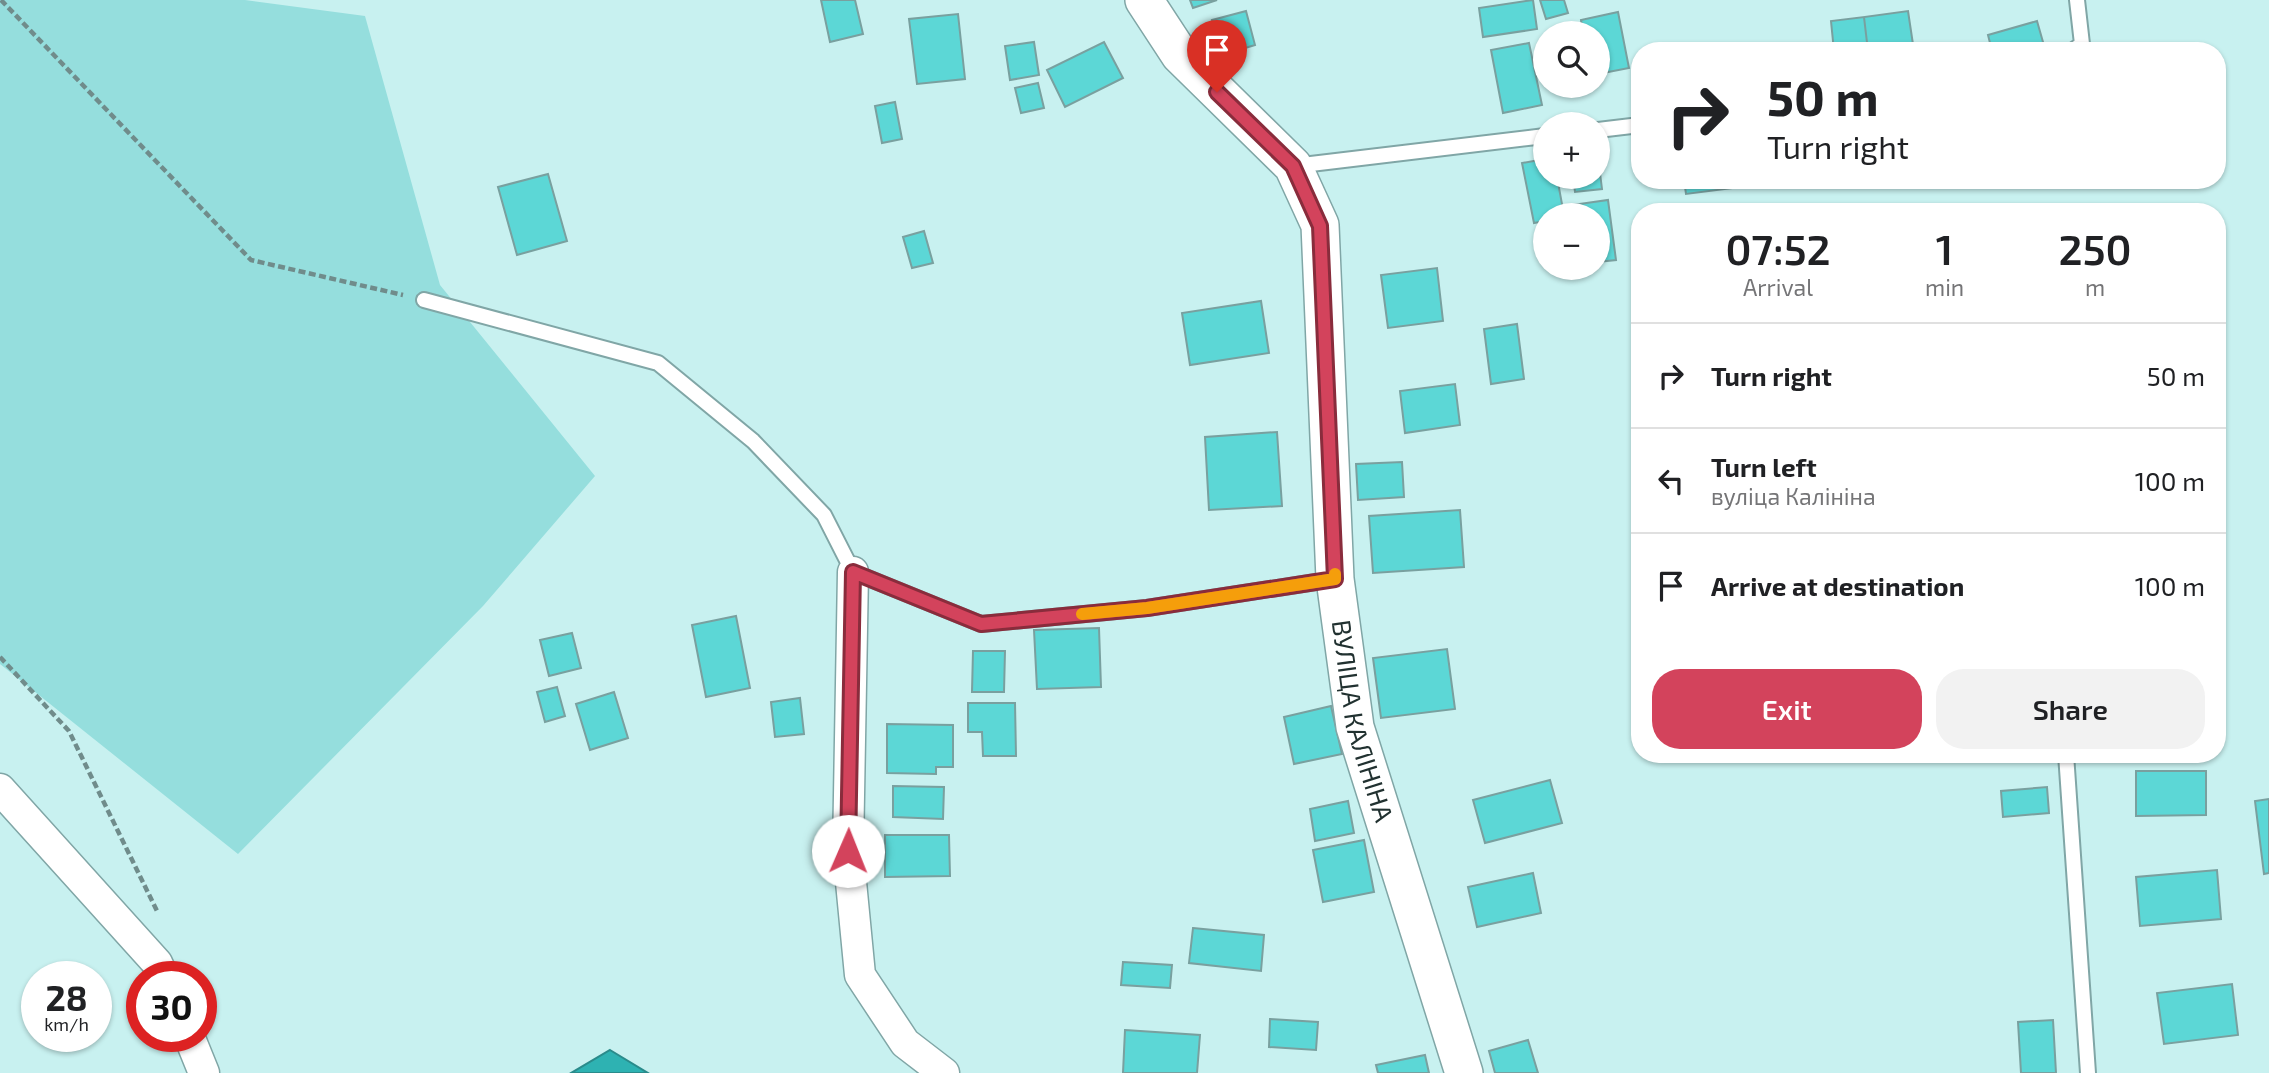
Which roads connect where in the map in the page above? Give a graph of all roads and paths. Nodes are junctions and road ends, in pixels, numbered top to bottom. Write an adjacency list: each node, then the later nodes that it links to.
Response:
1 (1, 0): 9 (path)
2 (1144, 0): 8 (street, ВУЛІЦА КАЛІНІНА)
3 (2077, 0): 4 (lane)
4 (2082, 42)
5 (1631, 126): 6 (lane)
6 (1610, 129)
7 (1533, 137): 8 (lane)
8 (1293, 166): 11 (street, ВУЛІЦА КАЛІНІНА)
9 (424, 300): 10 (lane)
10 (853, 572): 11 (lane); 19 (street)
11 (1335, 579): 20 (street, ВУЛІЦА КАЛІНІНА)
12 (0, 657): 16 (path)
13 (2067, 763): 21 (lane)
14 (0, 789): 15 (street)
15 (152, 961)
16 (160, 961)
17 (195, 1052): 18 (street)
18 (204, 1073)
19 (944, 1073)
20 (1464, 1073)
21 (2088, 1073)

